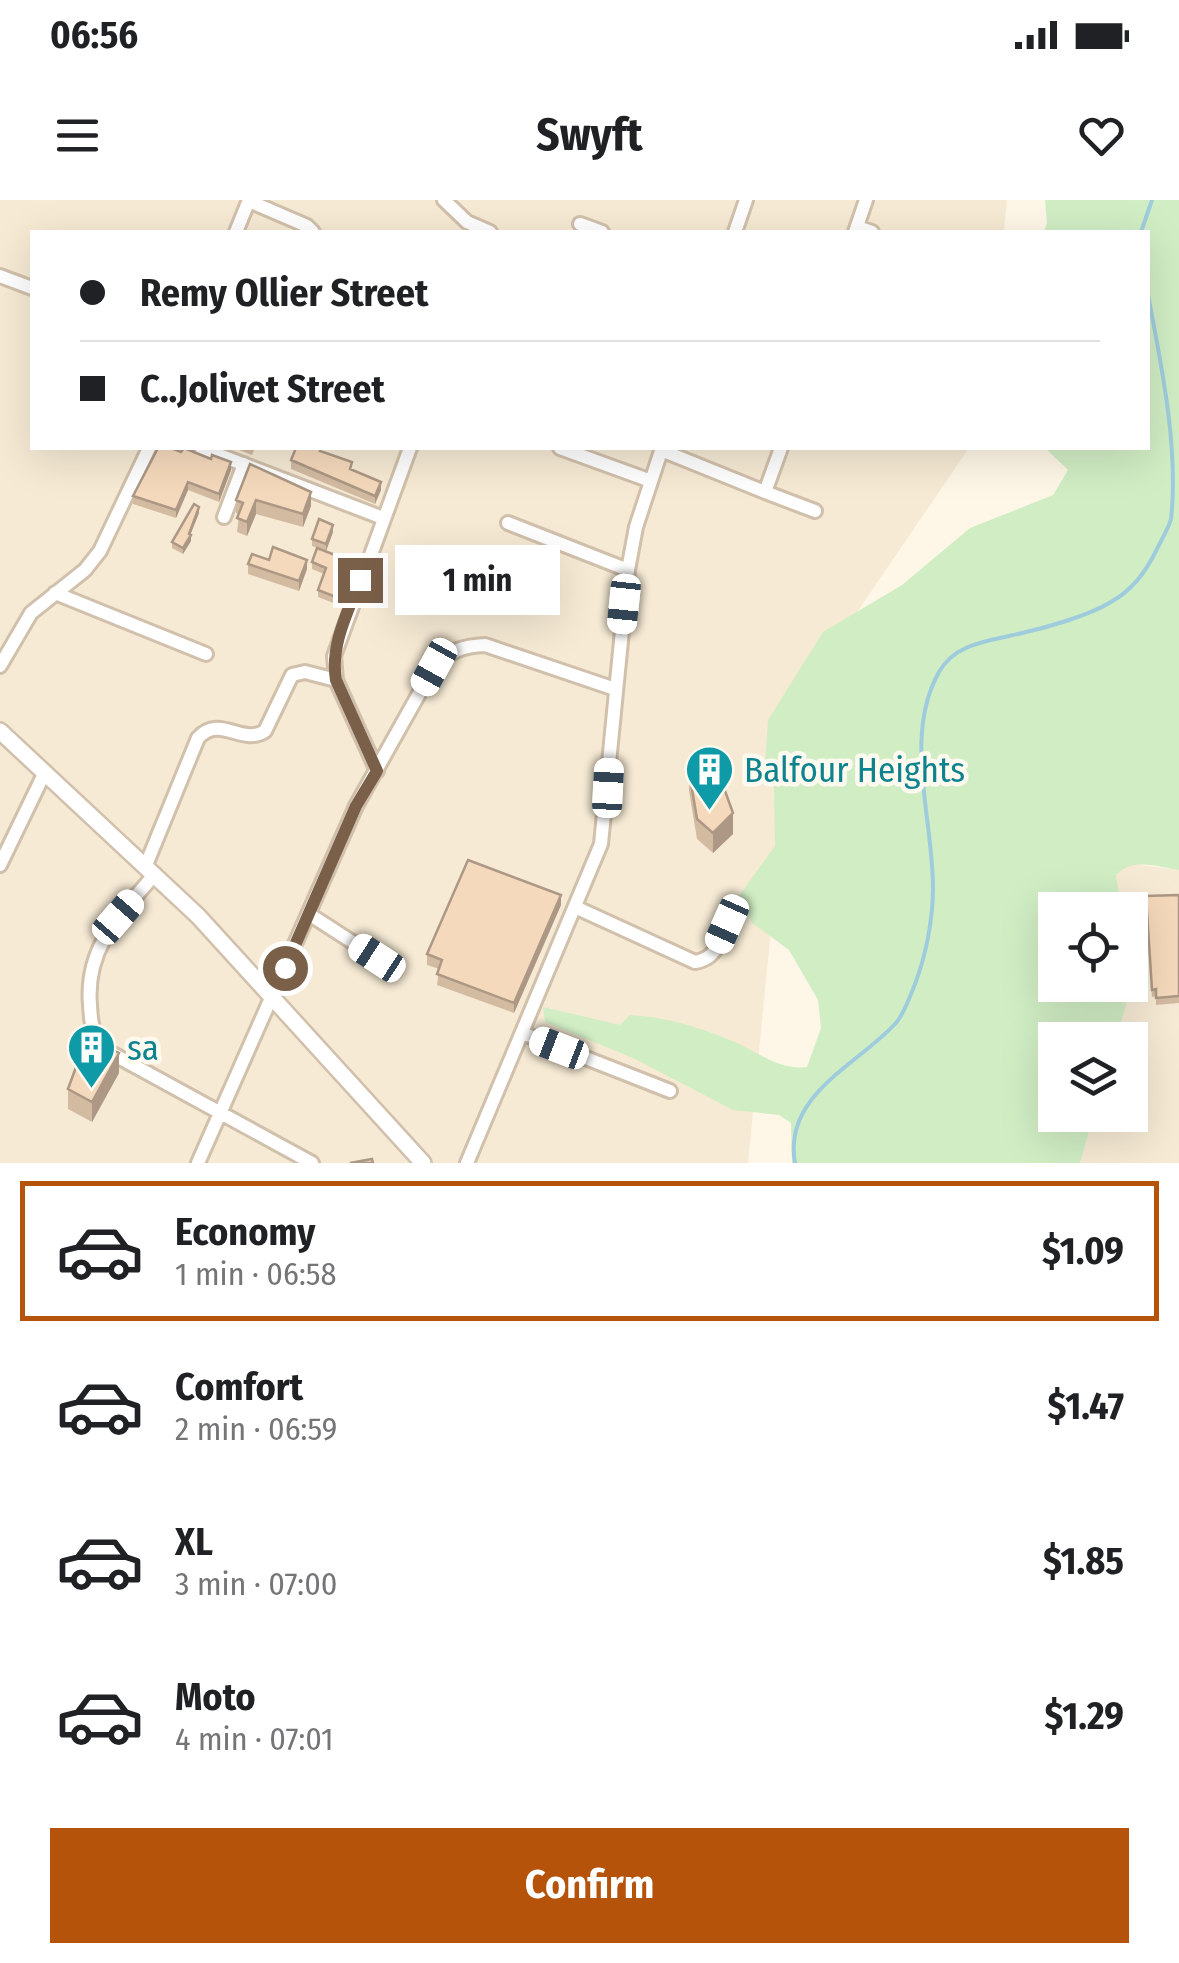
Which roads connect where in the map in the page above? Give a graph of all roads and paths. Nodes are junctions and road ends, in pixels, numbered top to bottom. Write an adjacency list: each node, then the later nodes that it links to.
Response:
1 (444, 200): 8 (street)
2 (746, 200): 10 (street)
3 (866, 200): 11 (street)
4 (249, 201): 6 (street); 7 (street)
5 (580, 224): 9 (street)
6 (237, 230)
7 (310, 230)
8 (485, 230)
9 (596, 230)
10 (736, 230)
11 (856, 230)
12 (0, 276): 13 (street)
13 (30, 287)
14 (148, 450): 29 (street)
15 (206, 450): 21 (street)
16 (409, 450): 26 (street)
17 (566, 450): 22 (street)
18 (660, 450): 22 (street)
19 (666, 450): 23 (street)
20 (780, 450): 23 (street)
21 (244, 464): 25 (street); 26 (street)
22 (651, 480): 28 (street)
23 (765, 492): 24 (street)
24 (814, 511)
25 (224, 516)
26 (383, 518): 32 (street)
27 (508, 523): 28 (street)
28 (628, 570): 33 (street)
29 (56, 594): 30 (street); 31 (street)
30 (206, 654)
31 (0, 666)
32 (336, 680): 35 (street); 38 (street)
33 (615, 689): 35 (street); 39 (street)
34 (0, 731): 36 (street)
35 (377, 771): 40 (street)
36 (45, 772): 37 (street); 38 (street)
37 (0, 865)
38 (150, 869): 43 (street); 46 (street)
39 (575, 908): 41 (street); 44 (street)
40 (309, 914): 42 (street); 43 (street)
41 (727, 924)
42 (377, 958)
43 (273, 995): 46 (street); 50 (street)
44 (522, 1033): 45 (street); 51 (street)
45 (670, 1091)
46 (222, 1112): 47 (street); 48 (street)
47 (297, 1158): 49 (street)
48 (198, 1163)
49 (312, 1163)
50 (423, 1163)
51 (467, 1163)

